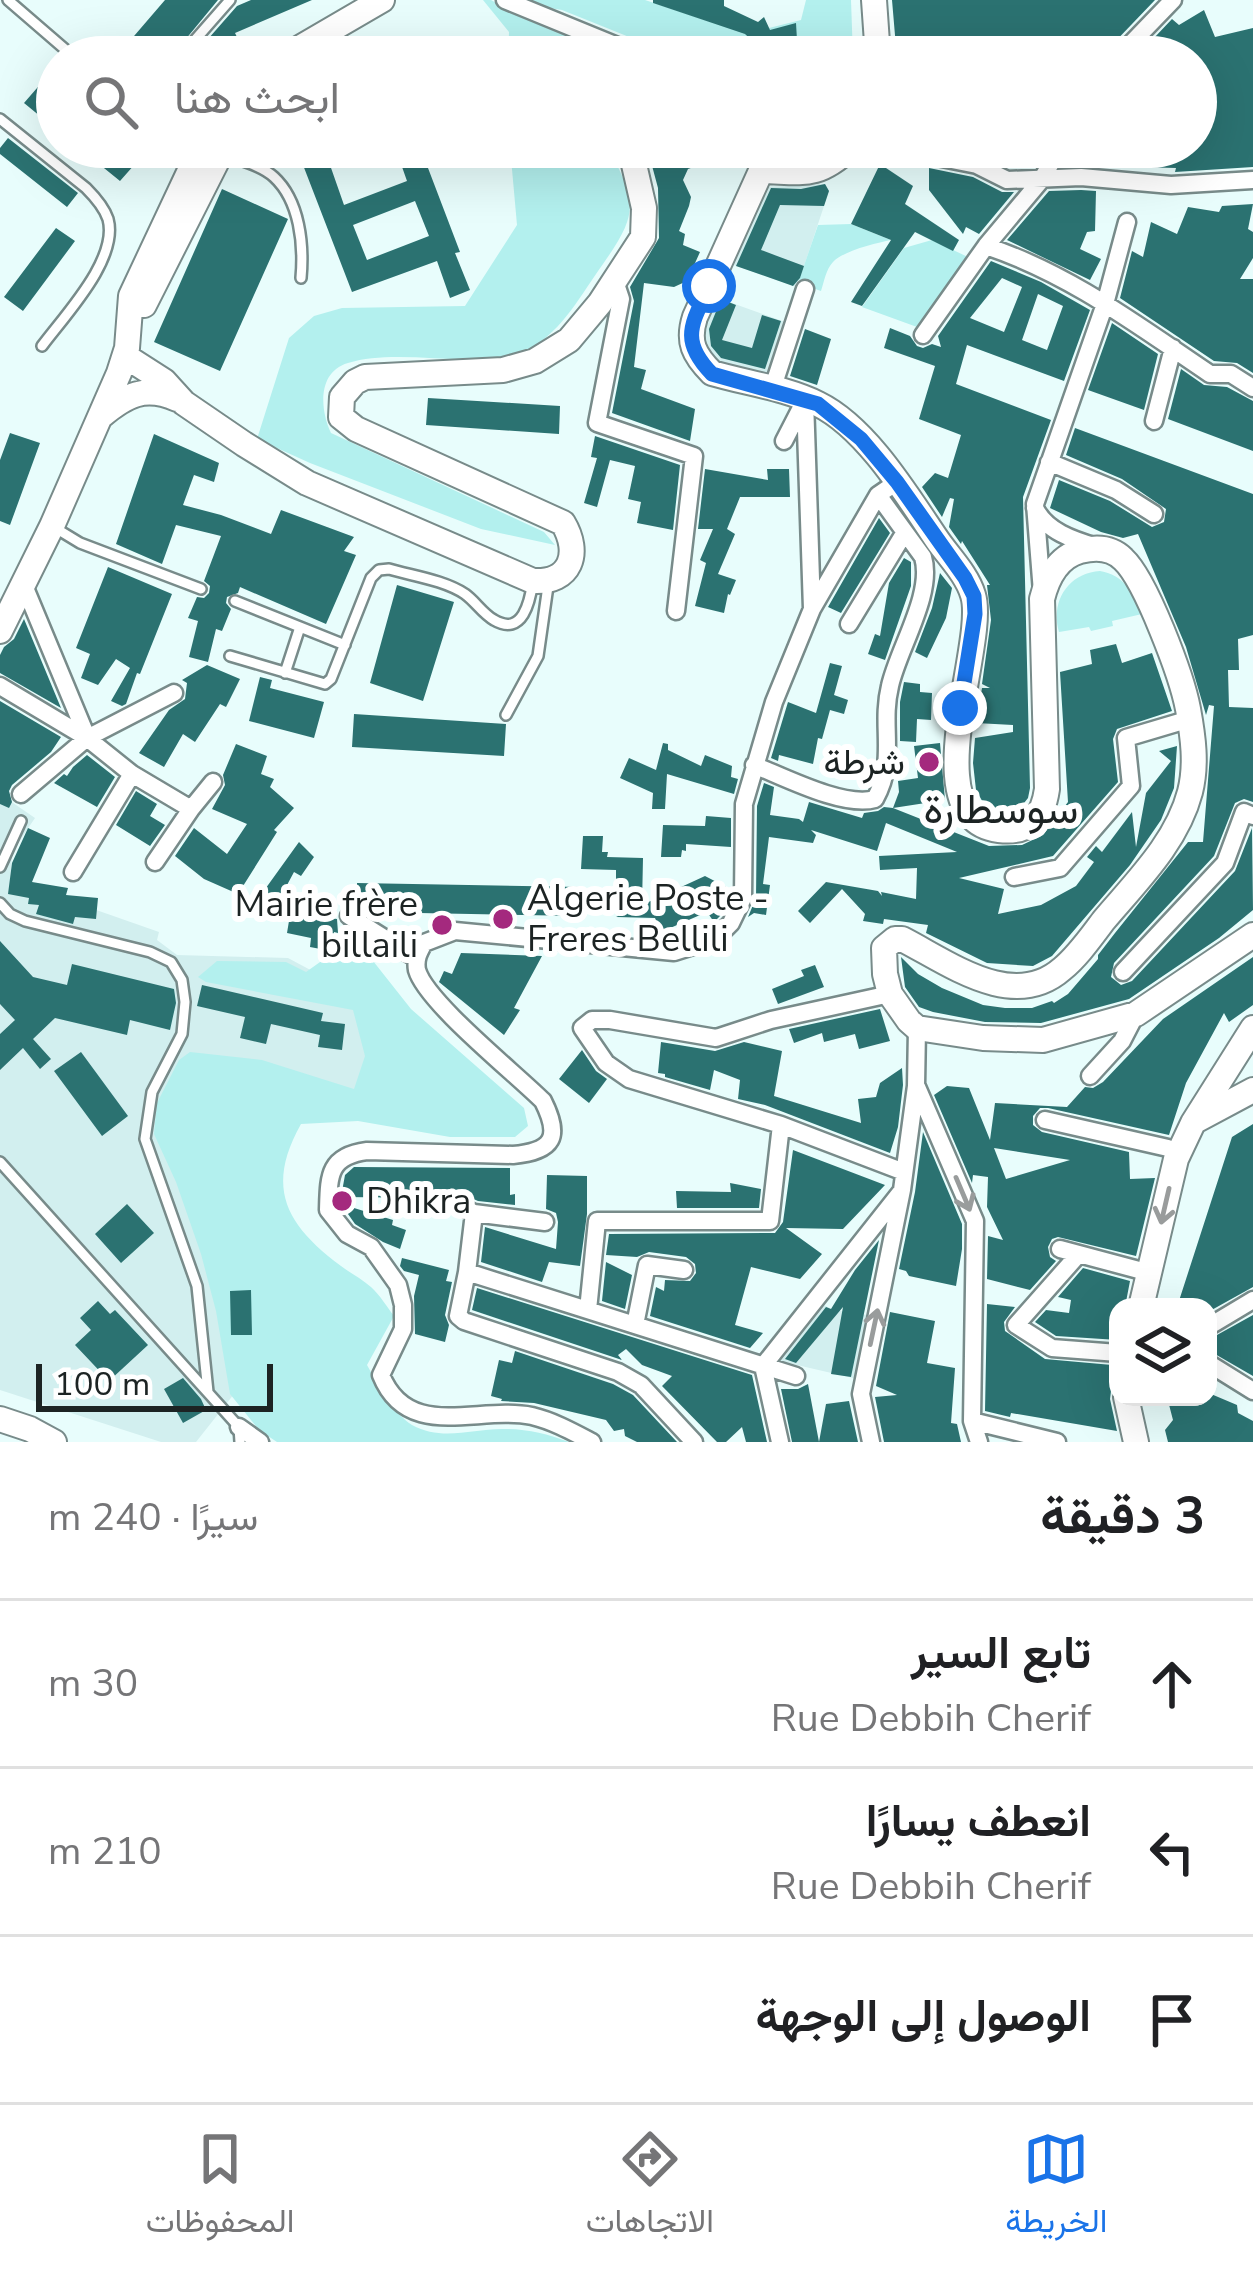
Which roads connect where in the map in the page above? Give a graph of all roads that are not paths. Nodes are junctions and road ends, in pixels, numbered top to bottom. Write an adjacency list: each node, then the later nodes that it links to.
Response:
1 (8, 0): 8 (lane)
2 (230, 0): 9 (lane)
3 (505, 0): 12 (street)
4 (874, 0): 13 (street)
5 (1173, 0): 14 (street)
6 (373, 3): 7 (street)
7 (332, 29): 10 (street); 11 (lane)
8 (50, 36)
9 (198, 36)
10 (321, 36)
11 (335, 36)
12 (593, 36)
13 (877, 36)
14 (1138, 36)
15 (4, 122): 16 (lane); 17 (lane)
16 (0, 138)
17 (36, 148)
18 (61, 168): 39 (lane)
19 (207, 168): 38 (street)
20 (257, 168): 33 (lane)
21 (635, 168): 34 (street)
22 (755, 168): 42 (street)
23 (798, 168): 28 (street)
24 (815, 168): 28 (street)
25 (823, 168): 28 (street)
26 (984, 168): 29 (street)
27 (1048, 168): 29 (street)
28 (816, 172)
29 (1042, 179): 30 (street); 32 (street)
30 (1253, 180)
31 (1127, 222): 36 (street)
32 (986, 246): 36 (street); 37 (street)
33 (301, 278)
34 (615, 281): 55 (street); 61 (street)
35 (805, 289): 42 (street)
36 (1105, 304): 40 (street); 48 (street)
37 (923, 335)
38 (127, 345): 44 (street); 45 (street)
39 (42, 346)
40 (1173, 348): 41 (street); 46 (street)
41 (1253, 388)
42 (772, 390): 43 (street)
43 (805, 400): 47 (street); 49 (street); 60 (street)
44 (184, 403): 45 (street); 55 (street)
45 (100, 417): 52 (street)
46 (1154, 421)
47 (784, 441)
48 (1049, 462): 50 (street); 51 (street)
49 (887, 488): 53 (street); 58 (street); 60 (street)
50 (1035, 505): 54 (street); 58 (street)
51 (1154, 514)
52 (52, 526): 56 (street); 57 (lane)
53 (905, 532): 62 (street); 73 (street)
54 (1107, 550): 58 (street); 71 (street)
55 (541, 581): 65 (lane); 70 (lane)
56 (23, 583): 64 (street); 72 (street)
57 (201, 590)
58 (1042, 599)
59 (235, 601): 63 (lane)
60 (812, 609): 73 (street)
61 (676, 611)
62 (849, 624)
63 (300, 627): 65 (lane); 67 (lane)
64 (0, 632)
65 (345, 644): 67 (lane)
66 (230, 656): 67 (lane)
67 (285, 673)
68 (0, 686): 72 (street)
69 (174, 693): 72 (street)
70 (506, 715)
71 (1190, 718): 83 (street); 89 (street)
72 (88, 738): 74 (street); 76 (street)
73 (754, 765): 87 (street)
74 (132, 774): 77 (street); 82 (street)
75 (213, 782): 77 (street)
76 (21, 794)
77 (191, 809): 80 (street)
78 (1253, 816): 88 (street)
79 (21, 821): 81 (lane)
80 (155, 862)
81 (0, 867)
82 (73, 872)
83 (1014, 878)
84 (0, 903): 119 (lane)
85 (349, 916): 87 (street)
86 (1253, 935): 90 (street)
87 (416, 958): 128 (street)
88 (1124, 972)
89 (890, 994): 91 (street); 99 (street)
90 (1136, 1014): 91 (street); 94 (street)
91 (917, 1028): 95 (street)
92 (1253, 1029): 93 (street); 98 (street)
93 (1253, 1063)
94 (1090, 1076)
95 (916, 1086): 102 (street); 122 (street, one-way to 122)
96 (1253, 1090): 98 (street)
97 (1045, 1120): 100 (street)
98 (1193, 1123): 108 (street, one-way to 108)
99 (781, 1125): 102 (street); 111 (street)
100 (1168, 1148)
101 (0, 1162): 119 (lane)
102 (903, 1181): 115 (street); 131 (street, one-way to 102)
103 (453, 1203): 104 (street)
104 (474, 1213): 105 (street); 107 (street)
105 (545, 1222)
106 (684, 1270): 113 (street)
107 (467, 1273): 111 (street); 129 (street)
108 (1150, 1273): 109 (street); 114 (street)
109 (1143, 1298)
110 (1253, 1300): 112 (street)
111 (587, 1310): 113 (street)
112 (1217, 1322)
113 (635, 1325): 115 (street)
114 (1109, 1351)
115 (763, 1366): 117 (street); 130 (street)
116 (1217, 1369): 118 (street)
117 (796, 1376)
118 (1253, 1391)
119 (208, 1392): 123 (lane)
120 (1128, 1406): 134 (street)
121 (0, 1419): 126 (street)
122 (972, 1421): 132 (street); 133 (street)
123 (240, 1435): 127 (street)
124 (0, 1437): 125 (street)
125 (19, 1442)
126 (54, 1442)
127 (260, 1442)
128 (592, 1442)
129 (694, 1442)
130 (780, 1442)
131 (871, 1442)
132 (979, 1442)
133 (1058, 1442)
134 (1136, 1442)

